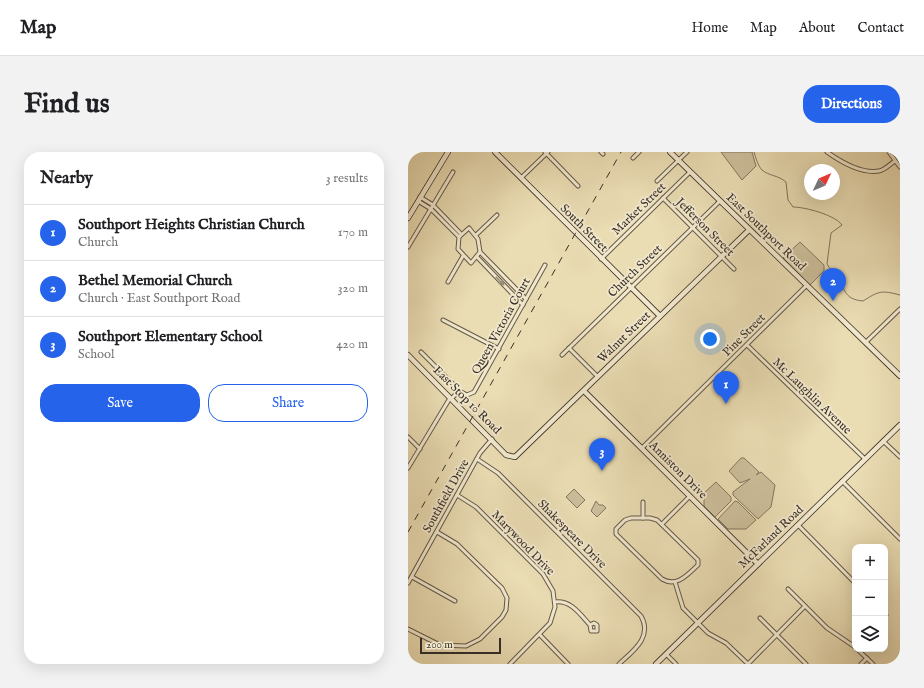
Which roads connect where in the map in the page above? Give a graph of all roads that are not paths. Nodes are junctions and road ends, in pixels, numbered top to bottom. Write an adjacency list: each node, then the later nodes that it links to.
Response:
1 (448, 152): 19 (street)
2 (495, 152): 15 (street, South Street)
3 (547, 152): 15 (street); 17 (street)
4 (639, 152): 9 (street)
5 (670, 152): 10 (street, East Southport Road)
6 (687, 152): 10 (street)
7 (827, 152): 11 (street)
8 (889, 152): 11 (street)
9 (633, 158)
10 (679, 161): 14 (street, East Southport Road); 16 (street)
11 (895, 161): 12 (street)
12 (900, 167)
13 (453, 172): 21 (street)
14 (690, 172): 18 (street, Market Street); 20 (street, East Southport Road)
15 (521, 178): 35 (street, South Street)
16 (657, 181)
17 (578, 186)
18 (663, 198): 25 (street, Jefferson Street); 35 (street, Market Street)
19 (419, 199): 21 (street); 22 (street); 24 (street)
20 (720, 201): 25 (street, Church Street); 26 (street, East Southport Road)
21 (434, 205): 22 (street); 27 (street)
22 (431, 209): 29 (street); 30 (street)
23 (497, 215): 28 (street)
24 (408, 218)
25 (692, 227): 33 (street, Jefferson Street); 40 (street, Church Street)
26 (750, 230): 33 (street, Walnut Street); 39 (street, East Southport Road)
27 (461, 234): 28 (street); 29 (street)
28 (476, 235): 31 (street)
29 (459, 237): 32 (street)
30 (408, 247)
31 (480, 252): 34 (street); 41 (street)
32 (463, 256): 34 (street); 38 (street)
33 (722, 256): 37 (street, Jefferson Street); 44 (street, Walnut Street)
34 (477, 258): 42 (street, one-way to 42)
35 (601, 259): 40 (street, South Street)
36 (545, 265): 41 (street, Queen Victoria Court)
37 (734, 269)
38 (448, 282)
39 (807, 285): 46 (street, East Southport Road); 47 (street, Pine Street)
40 (631, 288): 44 (street, South Street); 48 (street, Church Street)
41 (526, 299): 42 (street, Queen Victoria Court)
42 (523, 305): 49 (street, Queen Victoria Court)
43 (900, 309): 46 (street)
44 (660, 316): 54 (street, Walnut Street)
45 (443, 320): 49 (street)
46 (866, 342): 53 (street, East Southport Road)
47 (747, 344): 62 (street, Pine Street); 67 (street, Mc Laughlin Avenue)
48 (569, 348): 52 (street, Church Street); 54 (street)
49 (499, 349): 55 (street, Queen Victoria Court)
50 (421, 352): 55 (street)
51 (408, 354): 57 (street, East Stop 10 Road)
52 (562, 355)
53 (900, 376)
54 (598, 377): 56 (street, Walnut Street)
55 (459, 391): 57 (street)
56 (584, 391): 62 (street, Anniston Drive); 64 (street, Walnut Street)
57 (451, 398): 60 (street, East Stop 10 Road); 63 (street)
58 (900, 425): 61 (street, McFarland Road)
59 (408, 437): 63 (street)
60 (492, 439): 64 (street, East Stop 10 Road); 66 (street, Southfield Drive)
61 (883, 441): 65 (street); 67 (street, McFarland Road)
62 (642, 448): 71 (street, Anniston Drive)
63 (420, 449): 68 (street)
64 (512, 457)
65 (900, 457)
66 (477, 459): 70 (street, Southfield Drive); 97 (street, Shakespeare Drive)
67 (865, 459): 69 (street, McFarland Road)
68 (408, 468)
69 (842, 481): 75 (street, McFarland Road); 77 (street)
70 (457, 495): 76 (street, Southfield Drive); 85 (street, Marywood Drive)
71 (690, 496): 74 (street); 78 (street, Anniston Drive)
72 (643, 502): 73 (street)
73 (643, 518): 74 (street); 81 (street)
74 (662, 524): 81 (street)
75 (798, 525): 78 (street, McFarland Road); 80 (street)
76 (437, 532): 79 (street, Southfield Drive); 90 (street)
77 (900, 539)
78 (758, 564): 88 (street, McFarland Road)
79 (412, 577): 82 (street, Southfield Drive); 84 (street)
80 (852, 580)
81 (675, 582): 88 (street)
82 (408, 584)
83 (788, 590): 86 (street)
84 (455, 601)
85 (555, 602): 89 (street); 91 (street, Marywood Drive)
86 (805, 606): 92 (street); 93 (street)
87 (760, 618): 92 (street)
88 (698, 622): 95 (street, McFarland Road); 104 (street)
89 (590, 624)
90 (408, 629)
91 (540, 635): 98 (street); 99 (street, Marywood Drive)
92 (777, 635): 104 (street); 105 (street)
93 (852, 644)
94 (861, 652): 96 (street)
95 (666, 654): 102 (street, McFarland Road); 103 (street)
96 (867, 658): 106 (street); 107 (street)
97 (622, 661): 100 (street); 101 (street)
98 (566, 663)
99 (510, 664)
100 (619, 664)
101 (626, 664)
102 (656, 664)
103 (676, 664)
104 (748, 664)
105 (806, 664)
106 (861, 664)
107 (873, 664)

